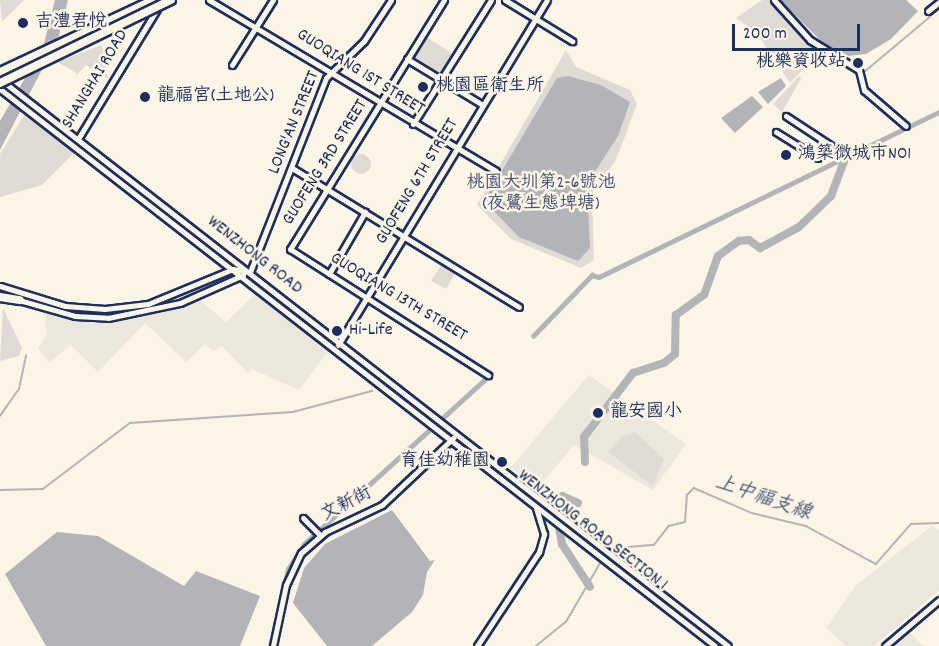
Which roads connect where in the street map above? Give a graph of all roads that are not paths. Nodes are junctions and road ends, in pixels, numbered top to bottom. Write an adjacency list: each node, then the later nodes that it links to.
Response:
1 (154, 0): 19 (highway)
2 (162, 0): 32 (street, SHANGHAI ROAD)
3 (171, 0): 22 (highway, bridge)
4 (209, 0): 15 (street, GUOQIANG 1ST STREET)
5 (273, 0): 15 (street)
6 (391, 0): 20 (street, LONG'AN STREET)
7 (444, 0): 17 (street, GUOFENG 3RD STREET)
8 (491, 0): 21 (street)
9 (504, 0): 14 (street)
10 (547, 0): 14 (street, GUOFENG 6TH STREET)
11 (774, 0): 30 (street)
12 (939, 2): 13 (street)
13 (928, 11)
14 (535, 19): 16 (street); 26 (street, GUOFENG 6TH STREET)
15 (255, 27): 18 (street); 20 (street, GUOQIANG 1ST STREET)
16 (572, 41)
17 (408, 59): 21 (street); 27 (street, GUOFENG 3RD STREET)
18 (232, 65)
19 (0, 72)
20 (330, 73): 27 (street, GUOQIANG 1ST STREET); 37 (street, LONG'AN STREET)
21 (440, 79): 26 (street); 29 (street)
22 (0, 81): 24 (street, WENZHONG ROAD)
23 (0, 88): 25 (street, WENZHONG ROAD)
24 (23, 96): 25 (street); 32 (street, WENZHONG ROAD)
25 (19, 103): 34 (street, WENZHONG ROAD)
26 (482, 104): 35 (street, GUOFENG 6TH STREET)
27 (380, 105): 29 (street, GUOQIANG 1ST STREET); 39 (street, GUOFENG 3RD STREET)
28 (786, 116): 33 (street)
29 (413, 124): 35 (street, GUOQIANG 1ST STREET)
30 (906, 126)
31 (776, 132): 36 (street)
32 (78, 139): 34 (street, SHANGHAI ROAD); 44 (street, WENZHONG ROAD)
33 (830, 145)
34 (73, 146): 43 (street, WENZHONG ROAD)
35 (456, 149): 38 (street, GUOQIANG 1ST STREET); 41 (street, GUOFENG 6TH STREET)
36 (818, 158)
37 (292, 168): 39 (street); 44 (street, LONG'AN STREET)
38 (496, 171)
39 (329, 189): 40 (street); 42 (street, GUOFENG 3RD STREET)
40 (365, 212): 41 (street); 45 (street)
41 (404, 235): 49 (street, GUOFENG 6TH STREET); 51 (street)
42 (290, 249): 45 (street, GUOQIANG 13TH STREET)
43 (233, 269): 44 (street); 46 (street, WENZHONG ROAD); 47 (street)
44 (250, 272): 46 (street); 52 (street, WENZHONG ROAD)
45 (329, 274): 49 (street, GUOQIANG 13TH STREET)
46 (241, 276): 50 (street); 53 (street, WENZHONG ROAD)
47 (0, 286)
48 (0, 296): 50 (highway)
49 (367, 297): 52 (street, GUOFENG 6TH STREET); 54 (street, GUOQIANG 13TH STREET)
50 (20, 300)
51 (519, 307)
52 (339, 342): 53 (street, GUOFENG 6TH STREET); 55 (street, WENZHONG ROAD)
53 (335, 349): 55 (street, WENZHONG ROAD)
54 (488, 375)
55 (394, 391): 56 (street, WENZHONG ROAD); 57 (street, WENZHONG ROAD)
56 (456, 434): 57 (street, 文新街); 58 (street, WENZHONG ROAD SECTION 1)
57 (450, 440): 59 (street, WENZHONG ROAD SECTION 1); 61 (street, 文新街)
58 (542, 503): 59 (street); 63 (street, WENZHONG ROAD SECTION 1)
59 (536, 507): 64 (street, WENZHONG ROAD SECTION 1); 66 (street)
60 (303, 518): 61 (street)
61 (318, 533): 65 (street, 文新街)
62 (939, 600): 69 (street)
63 (700, 624): 64 (street); 68 (street, WENZHONG ROAD SECTION 1)
64 (695, 630): 67 (street, WENZHONG ROAD SECTION 1)
65 (273, 646)
66 (477, 646)
67 (715, 646)
68 (728, 646)
69 (885, 646)

